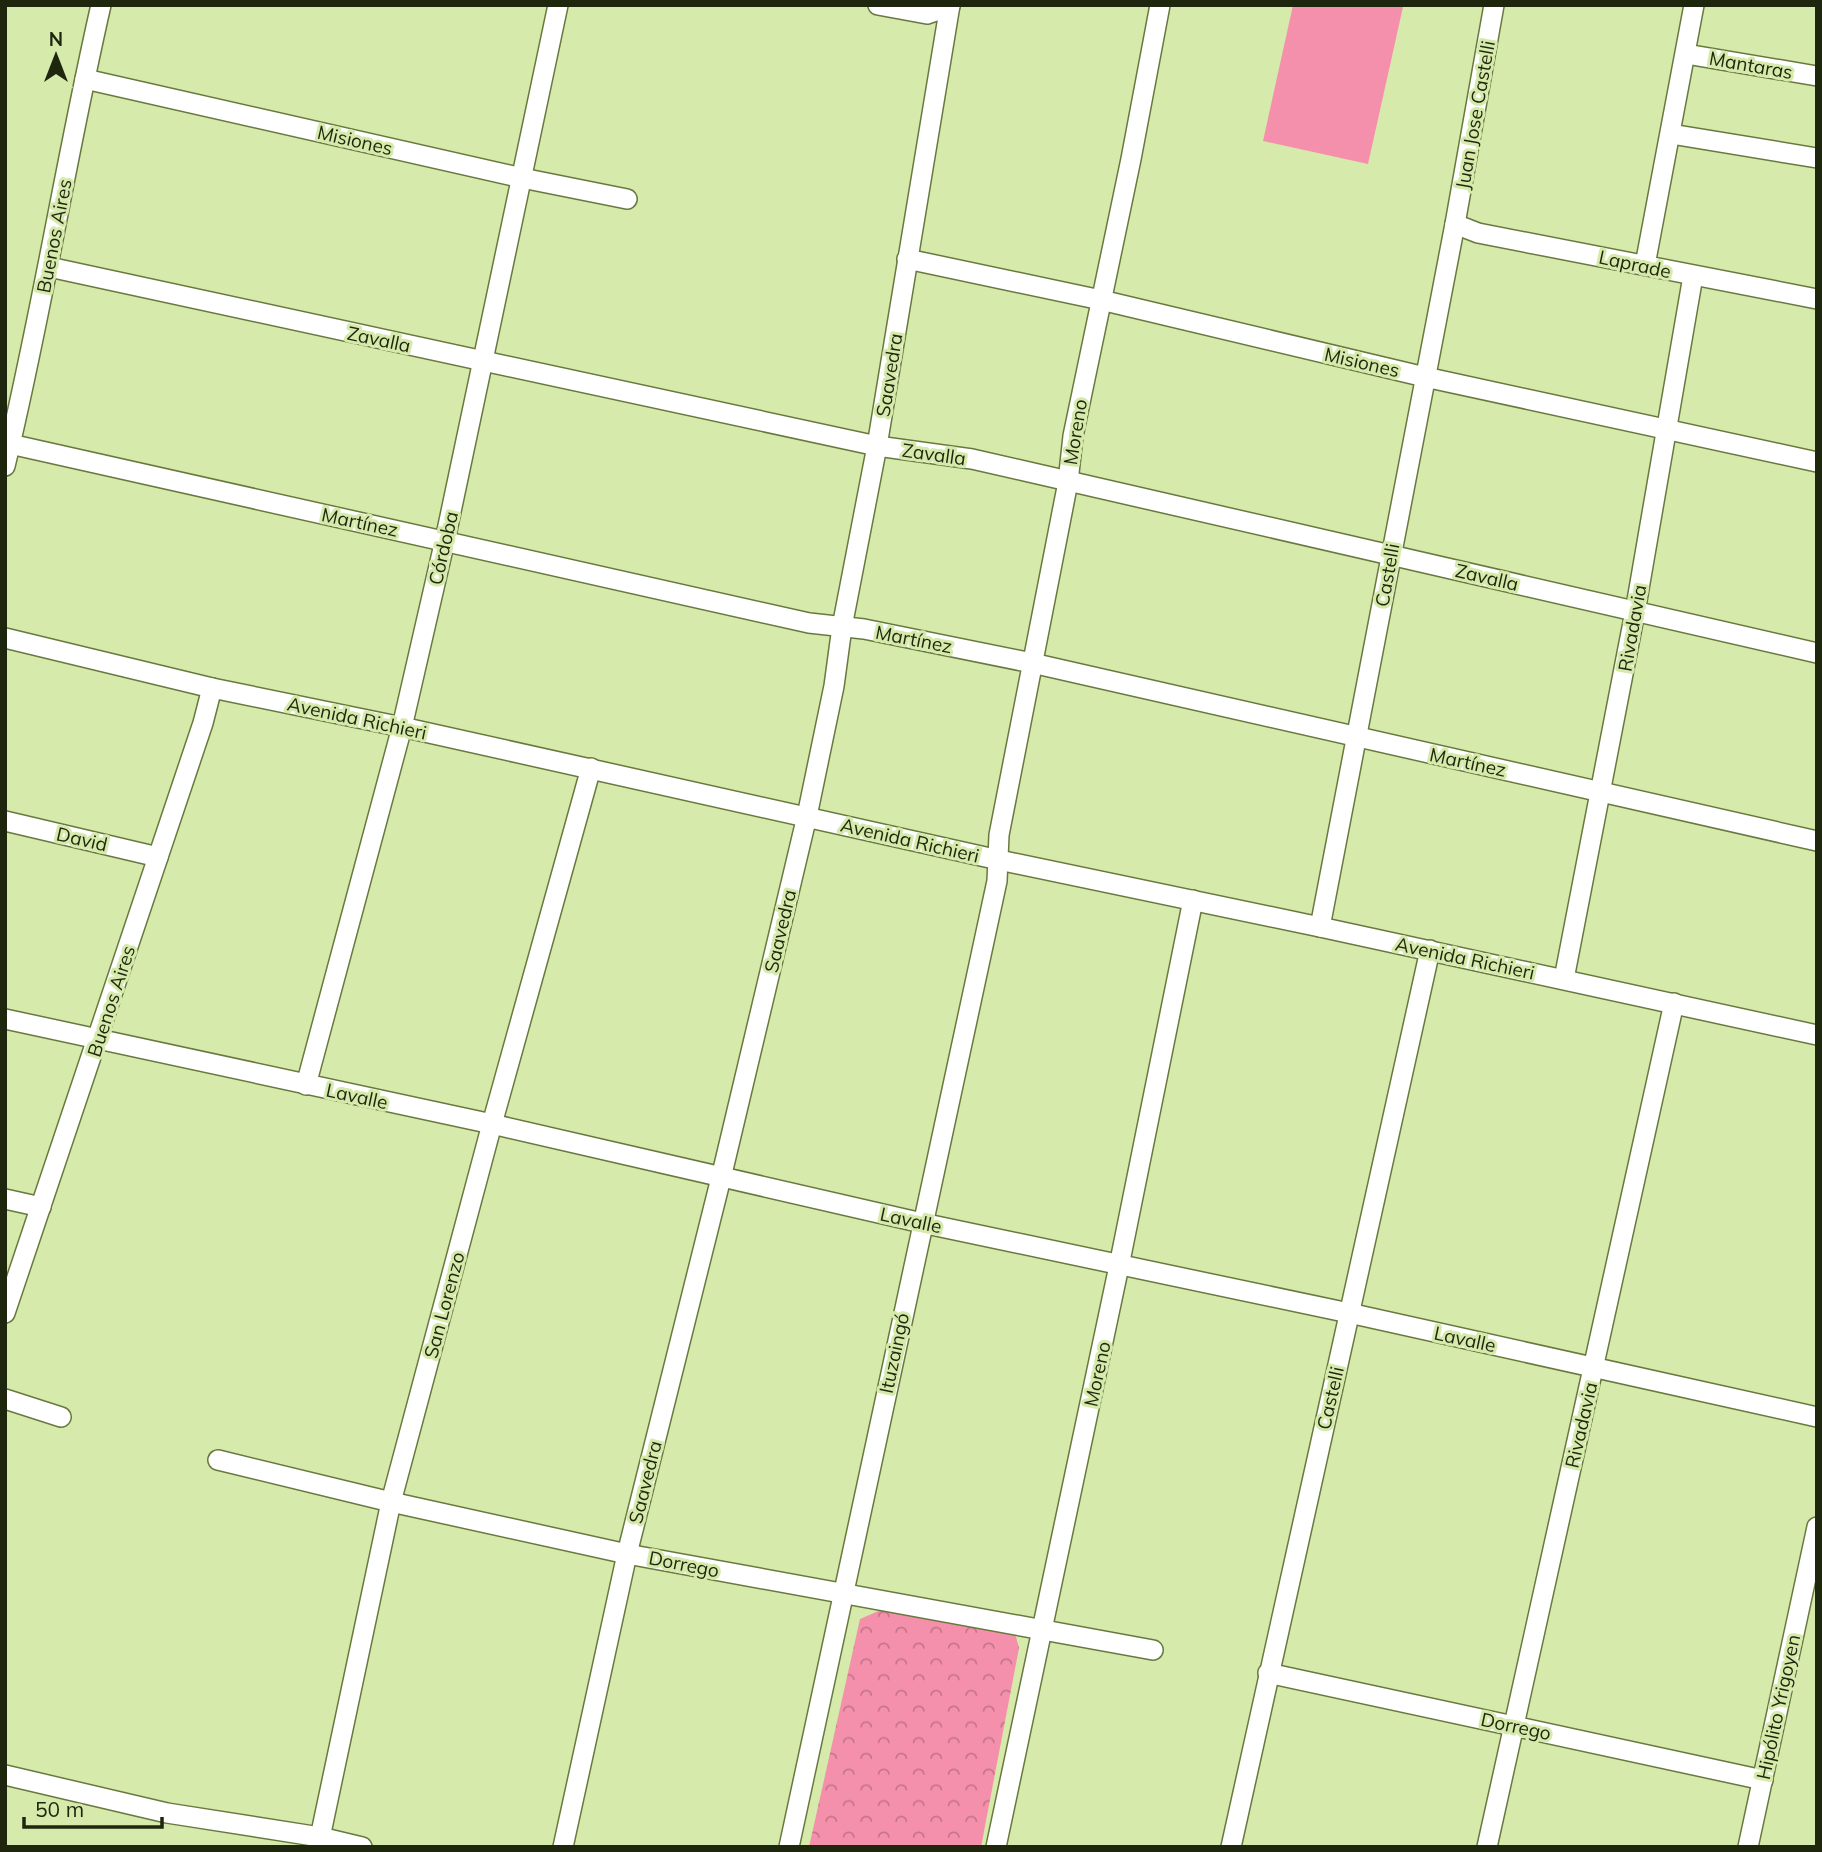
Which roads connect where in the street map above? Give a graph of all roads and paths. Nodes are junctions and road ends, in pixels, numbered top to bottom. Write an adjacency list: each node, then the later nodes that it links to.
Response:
1 (101, 5): 10 (street, Buenos Aires)
2 (558, 5): 13 (street, Córdoba)
3 (878, 5): 7 (street)
4 (1160, 5): 21 (street, Moreno)
5 (1494, 5): 15 (street, Juan Jose Castelli)
6 (1694, 5): 8 (street)
7 (950, 6): 16 (street, Saavedra)
8 (1686, 54): 9 (street, Mantaras); 11 (street)
9 (1817, 76)
10 (85, 79): 13 (street, Misiones); 18 (street, Buenos Aires)
11 (1671, 134): 12 (street); 17 (street)
12 (1817, 158)
13 (522, 178): 14 (street, Misiones); 22 (street, Córdoba)
14 (627, 199)
15 (1455, 224): 17 (street, Laprade); 23 (street, Castelli)
16 (907, 259): 21 (street, Misiones); 26 (street, Saavedra)
17 (1645, 265): 19 (street, Laprade)
18 (49, 268): 22 (street, Zavalla); 25 (street, Buenos Aires)
19 (1693, 276): 20 (street, Laprade); 24 (street, Rivadavia)
20 (1817, 299)
21 (1101, 300): 23 (street, Misiones); 29 (street, Moreno)
22 (483, 362): 26 (street, Zavalla); 30 (street, Córdoba)
23 (1425, 377): 24 (street, Misiones); 31 (street, Castelli)
24 (1666, 428): 27 (street, Misiones); 32 (street, Rivadavia)
25 (10, 444): 28 (street, Buenos Aires); 30 (street, Martínez)
26 (877, 446): 29 (street, Zavalla); 33 (street, Saavedra)
27 (1817, 461)
28 (5, 466)
29 (1068, 482): 31 (street, Zavalla); 36 (street, Moreno)
30 (444, 540): 33 (street, Martínez); 38 (street, Córdoba)
31 (1391, 554): 32 (street, Zavalla); 39 (street, Castelli)
32 (1635, 612): 35 (street, Zavalla); 41 (street, Rivadavia)
33 (842, 627): 36 (street, Martínez); 42 (street, Saavedra)
34 (5, 638): 37 (street, Avenida Richieri)
35 (1817, 653)
36 (1032, 663): 39 (street, Martínez); 46 (street, Moreno)
37 (212, 688): 38 (street, Avenida Richieri); 45 (street, Buenos Aires)
38 (402, 727): 40 (street, Avenida Richieri); 55 (street, Córdoba)
39 (1358, 738): 41 (street, Martínez); 48 (street, Castelli)
40 (591, 768): 42 (street, Avenida Richieri); 56 (street, San Lorenzo)
41 (1602, 792): 44 (street, Martínez); 50 (street, Rivadavia)
42 (807, 816): 46 (street, Avenida Richieri); 57 (street, Saavedra)
43 (5, 821): 45 (street, David)
44 (1817, 841)
45 (158, 857): 54 (street, Buenos Aires)
46 (999, 860): 47 (street, Avenida Richieri); 60 (street, Ituzaingó)
47 (1194, 901): 48 (street, Avenida Richieri); 61 (street, Moreno)
48 (1320, 927): 49 (street, Avenida Richieri)
49 (1430, 950): 50 (street, Avenida Richieri); 63 (street, Castelli)
50 (1564, 979): 51 (street, Avenida Richieri)
51 (1674, 1003): 53 (street, Avenida Richieri); 64 (street, Rivadavia)
52 (5, 1019): 54 (street, Lavalle)
53 (1817, 1035)
54 (98, 1039): 55 (street, Lavalle); 59 (street, Buenos Aires)
55 (306, 1085): 56 (street, Lavalle)
56 (492, 1124): 57 (street, Lavalle); 69 (street, San Lorenzo)
57 (721, 1178): 60 (street, Lavalle); 71 (street, Saavedra)
58 (5, 1199): 59 (street)
59 (41, 1207): 62 (street, Buenos Aires)
60 (922, 1223): 61 (street, Lavalle); 72 (street, Ituzaingó)
61 (1119, 1266): 63 (street, Lavalle); 73 (street, Moreno)
62 (5, 1313)
63 (1349, 1313): 64 (street, Lavalle); 75 (street, Castelli)
64 (1594, 1367): 67 (street, Lavalle); 76 (street, Rivadavia)
65 (5, 1399): 66 (street)
66 (61, 1416)
67 (1817, 1417)
68 (218, 1460): 69 (street, Dorrego)
69 (391, 1502): 71 (street, Dorrego); 79 (street, San Lorenzo)
70 (1817, 1527): 78 (street, Hipólito Yrigoyen)
71 (627, 1554): 72 (street, Dorrego); 81 (street, Saavedra)
72 (843, 1594): 73 (street, Dorrego); 82 (street, Ituzaingó)
73 (1043, 1630): 74 (street, Dorrego); 83 (street, Moreno)
74 (1153, 1650)
75 (1268, 1673): 76 (street, Dorrego); 84 (street, Castelli)
76 (1514, 1726): 78 (street, Dorrego); 85 (street, Rivadavia)
77 (5, 1775): 79 (street)
78 (1763, 1780): 86 (street, Hipólito Yrigoyen)
79 (319, 1842): 80 (street)
80 (362, 1847)
81 (563, 1847)
82 (789, 1847)
83 (996, 1847)
84 (1231, 1847)
85 (1487, 1847)
86 (1748, 1847)

